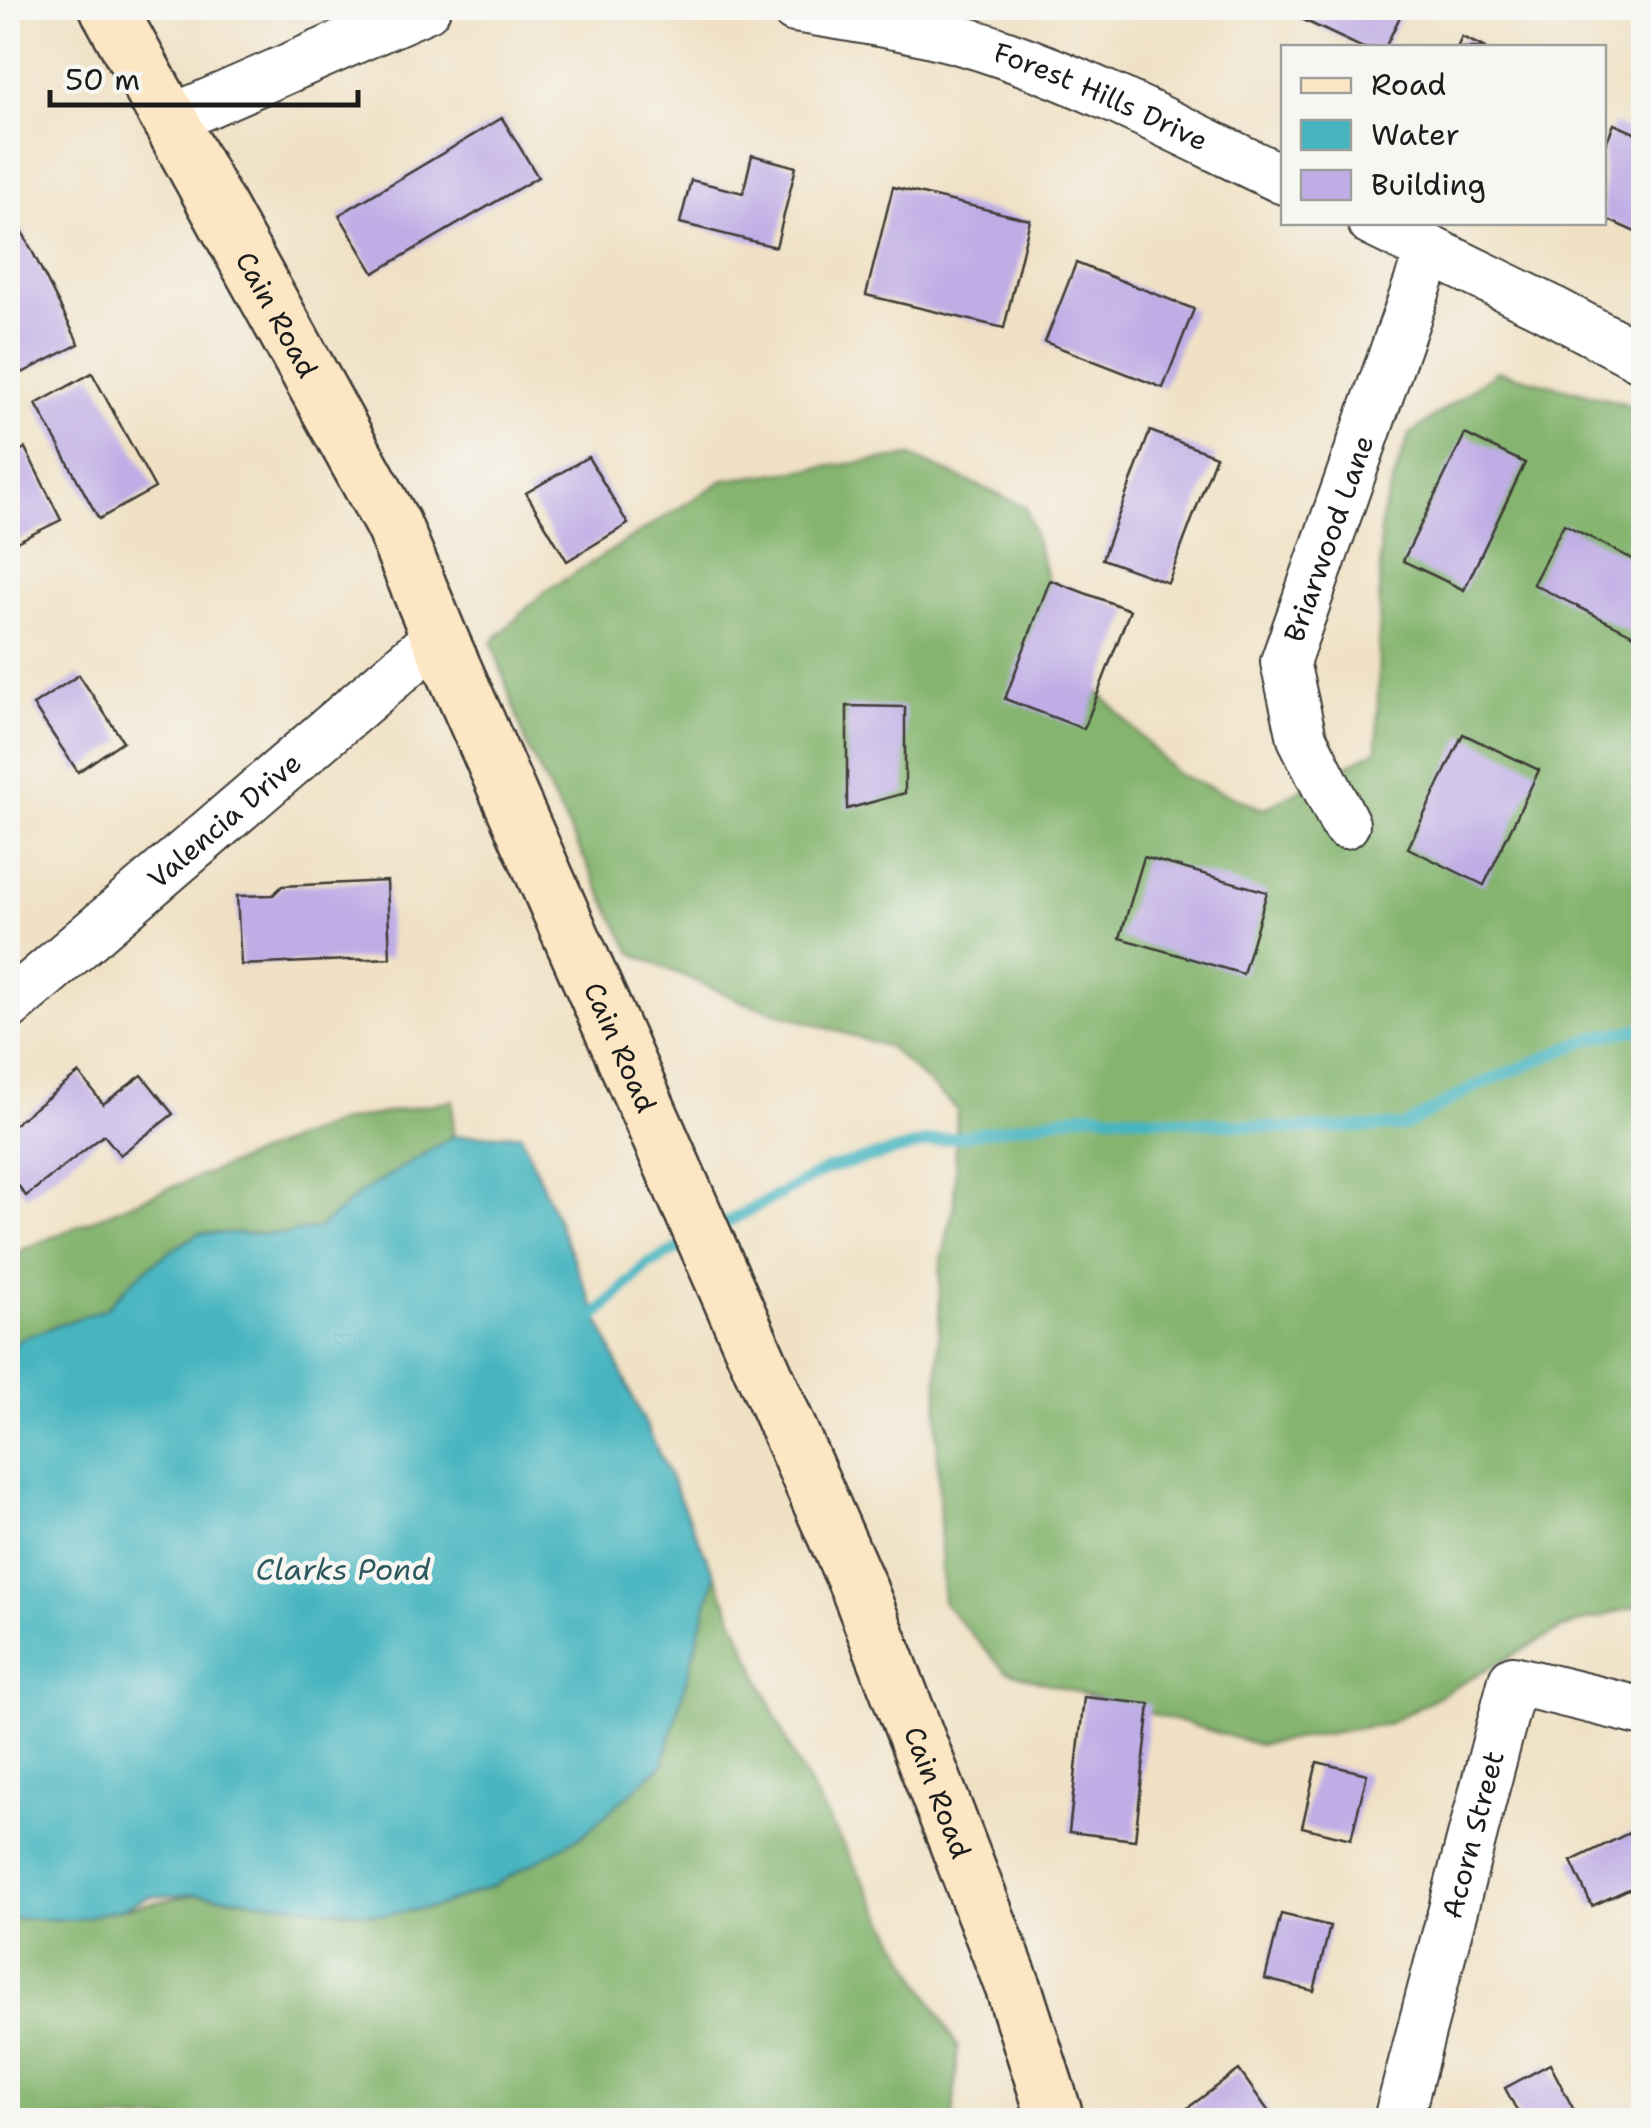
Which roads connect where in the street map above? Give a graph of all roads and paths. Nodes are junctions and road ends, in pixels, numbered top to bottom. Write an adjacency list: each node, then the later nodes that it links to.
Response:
1 (108, 8): 5 (main road, Cain Road)
2 (426, 8): 5 (street)
3 (795, 8): 4 (street, Forest Hills Drive)
4 (960, 23): 6 (street, Forest Hills Drive)
5 (170, 120): 10 (main road, Cain Road)
6 (1281, 179)
7 (1378, 225): 8 (street)
8 (1430, 250): 9 (street); 11 (street, Briarwood Lane)
9 (1644, 358)
10 (439, 636): 12 (street, Valencia Drive); 14 (main road, Cain Road)
11 (1345, 824)
12 (8, 1006)
13 (1644, 1712): 15 (street, Acorn Street)
14 (1056, 2120)
15 (1398, 2120)

